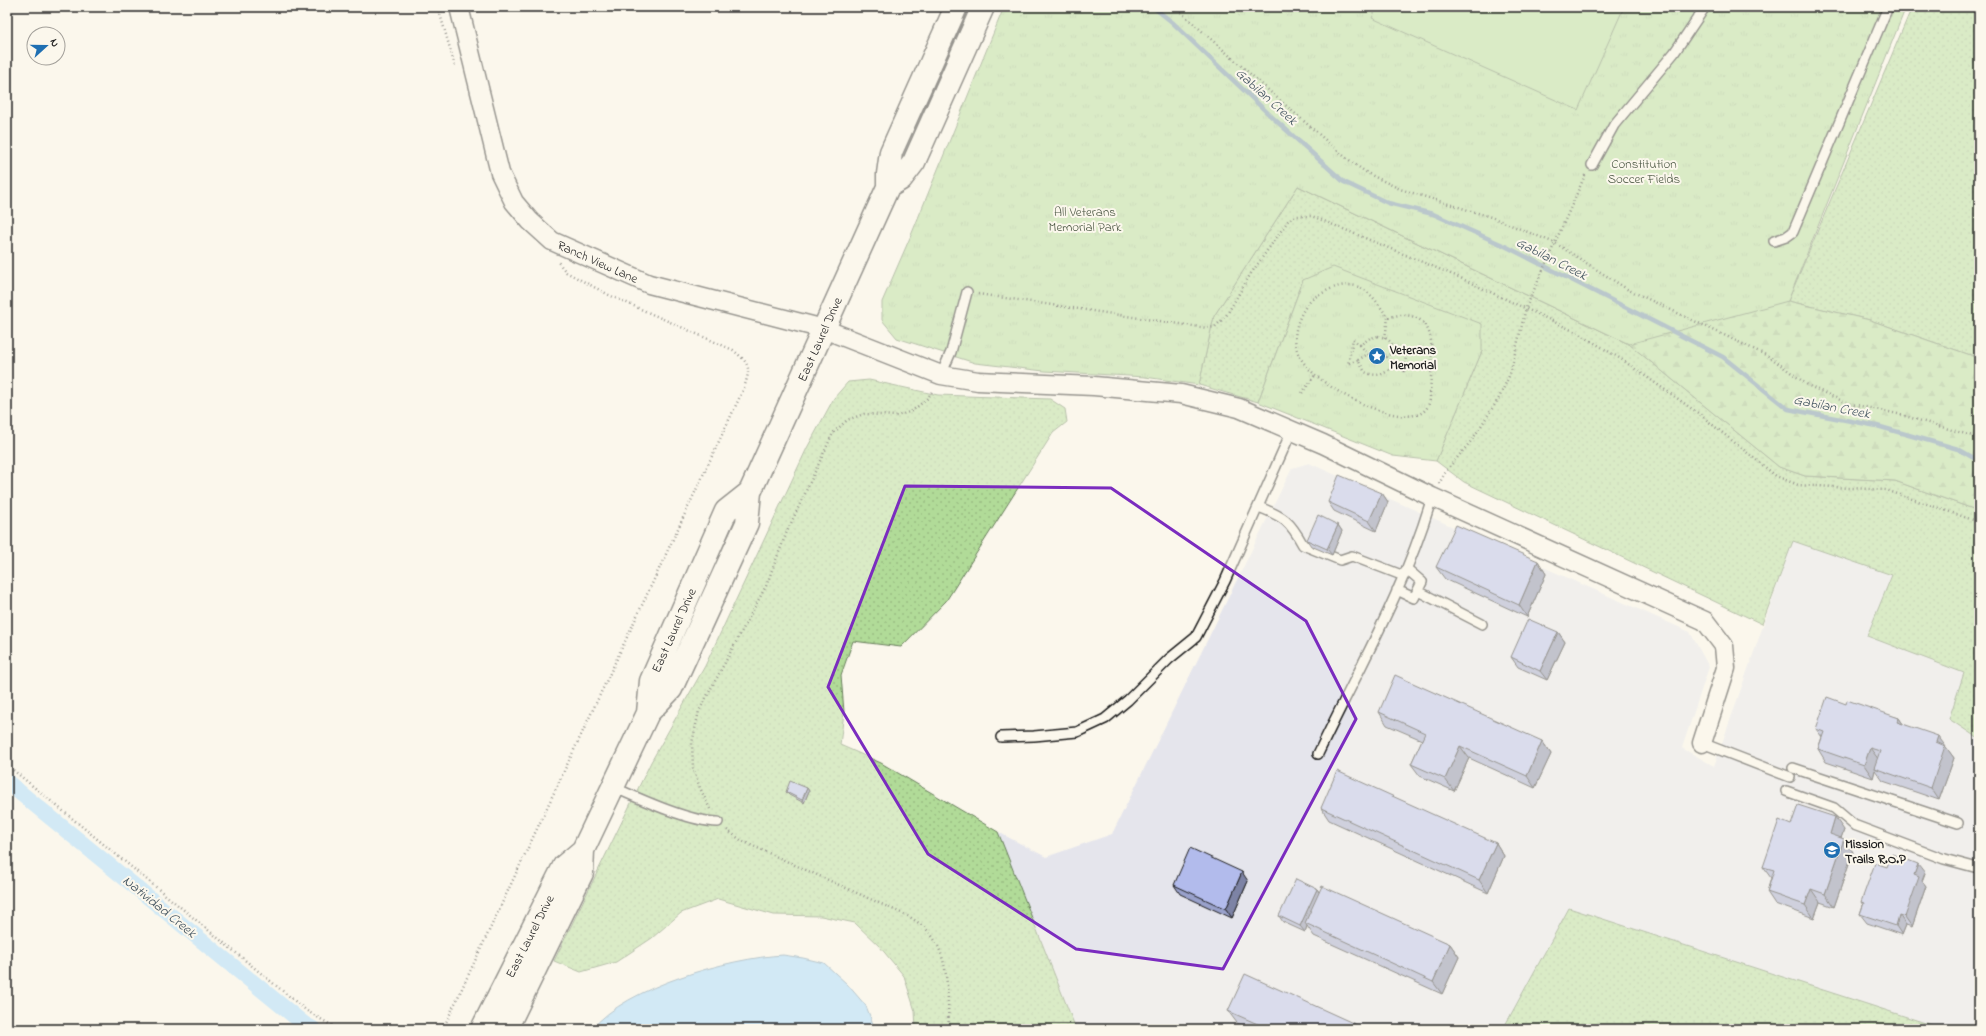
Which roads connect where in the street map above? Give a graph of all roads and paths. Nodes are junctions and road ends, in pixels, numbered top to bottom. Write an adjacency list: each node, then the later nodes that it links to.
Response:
1 (438, 7): 8 (path)
2 (459, 7): 17 (street, Ranch View Lane)
3 (956, 7): 10 (main road, East Laurel Drive)
4 (983, 7): 10 (main road, East Laurel Drive)
5 (1174, 7): 12 (path)
6 (1705, 7): 9 (lane)
7 (1888, 7): 11 (lane)
8 (455, 67)
9 (1592, 165): 12 (path)
10 (888, 187): 17 (main road, East Laurel Drive)
11 (1774, 241)
12 (1555, 243): 15 (path); 31 (path)
13 (556, 261): 50 (path)
14 (967, 292): 15 (path); 28 (lane)
15 (1526, 308): 32 (path); 34 (path)
16 (1388, 318): 18 (path); 27 (path); 27 (path)
17 (824, 329): 28 (street, Ranch View Lane); 43 (main road, East Laurel Drive)
18 (1385, 338): 19 (path); 20 (path)
19 (1360, 345): 21 (path); 25 (path)
20 (1396, 353): 24 (path); 26 (path)
21 (1368, 354): 22 (path); 25 (path)
22 (1373, 356): 23 (path); 23 (path)
23 (1381, 356): 24 (path)
24 (1386, 357): 26 (path)
25 (1358, 360): 26 (path)
26 (1395, 364)
27 (1316, 374): 29 (path)
28 (941, 375): 30 (street, Ranch View Lane); 45 (path)
29 (1302, 393)
30 (1292, 430): 32 (street, Ranch View Lane); 33 (lane)
31 (1979, 438)
32 (1432, 497): 35 (lane); 40 (street, Ranch View Lane)
33 (1259, 507): 35 (lane); 39 (lane)
34 (1979, 522)
35 (1405, 572): 36 (lane); 37 (lane)
36 (1397, 590): 37 (lane); 41 (lane)
37 (1418, 591): 38 (lane)
38 (1482, 624)
39 (1001, 737)
40 (1702, 743): 46 (lane)
41 (1318, 754)
42 (7, 765): 49 (path)
43 (613, 787): 45 (lane); 47 (main road, East Laurel Drive)
44 (1786, 792): 48 (lane)
45 (718, 822): 53 (path)
46 (1958, 823)
47 (583, 850): 51 (main road, East Laurel Drive); 52 (main road, East Laurel Drive)
48 (1974, 867)
49 (338, 1029)
50 (444, 1029)
51 (482, 1029)
52 (506, 1029)
53 (949, 1029)

